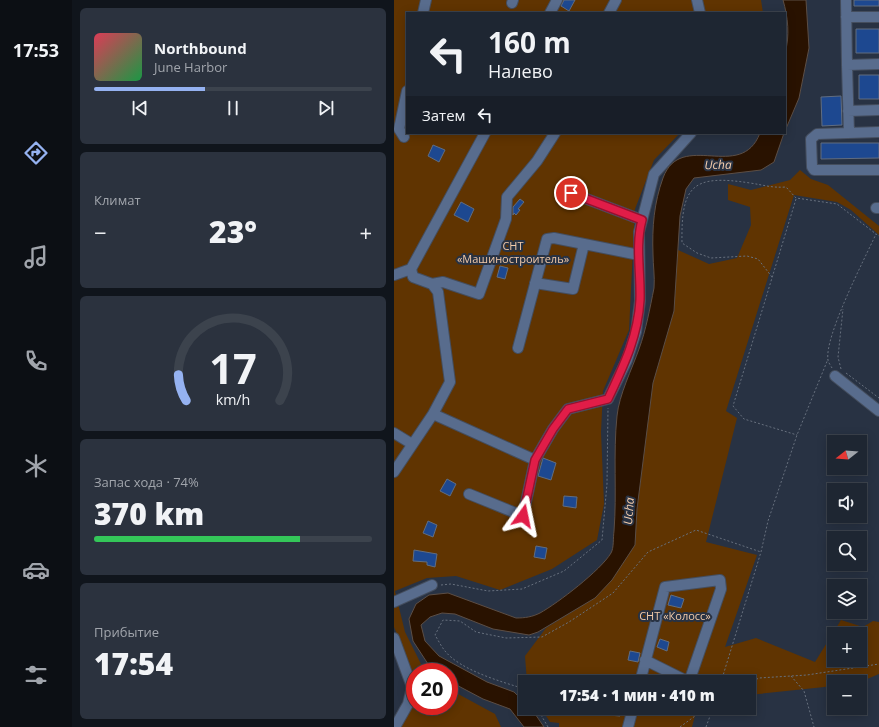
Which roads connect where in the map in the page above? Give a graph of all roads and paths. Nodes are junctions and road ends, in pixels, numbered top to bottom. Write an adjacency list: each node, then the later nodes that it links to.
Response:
1 (426, 0): 6 (lane)
2 (557, 0): 7 (lane)
3 (616, 0): 8 (lane)
4 (697, 0): 9 (lane)
5 (846, 0): 10 (lane)
6 (423, 12)
7 (551, 12)
8 (610, 12)
9 (700, 12)
10 (846, 17): 11 (lane); 13 (lane)
11 (879, 17)
12 (879, 64): 13 (lane)
13 (847, 65): 16 (lane)
14 (406, 96): 22 (lane)
15 (879, 110): 16 (lane)
16 (848, 111): 18 (lane)
17 (879, 132): 18 (lane)
18 (848, 133): 23 (lane)
19 (484, 134): 31 (lane)
20 (554, 134): 35 (lane)
21 (690, 134): 26 (lane)
22 (404, 137)
23 (879, 170)
24 (571, 193): 26 (lane)
25 (796, 198): 27 (path); 33 (path); 33 (path)
26 (642, 220): 30 (lane)
27 (876, 234): 28 (path); 36 (path)
28 (879, 236)
29 (584, 244): 30 (lane); 34 (lane); 34 (lane)
30 (639, 255): 41 (lane)
31 (411, 269): 32 (lane); 35 (lane)
32 (394, 275)
33 (772, 277): 45 (path)
34 (535, 283): 37 (lane)
35 (432, 284): 43 (lane)
36 (844, 305): 38 (path); 40 (path)
37 (518, 348)
38 (828, 359): 39 (path); 45 (path)
39 (835, 376): 42 (lane)
40 (879, 398)
41 (608, 399): 47 (lane); 51 (path)
42 (879, 411)
43 (433, 414): 46 (lane); 47 (lane)
44 (394, 433): 46 (lane)
45 (797, 435): 50 (path)
46 (412, 444): 48 (lane)
47 (535, 460): 49 (lane)
48 (394, 472)
49 (469, 494)
50 (761, 552): 59 (path); 62 (path)
51 (432, 585): 52 (lane)
52 (394, 602)
53 (394, 638): 67 (lane)
54 (645, 660): 56 (lane); 57 (lane); 58 (lane)
55 (879, 664): 60 (path)
56 (642, 675)
57 (676, 675)
58 (692, 675)
59 (724, 675)
60 (790, 676): 61 (path); 72 (path)
61 (756, 680)
62 (518, 687)
63 (541, 715): 68 (path)
64 (631, 715): 69 (lane)
65 (696, 715): 70 (path)
66 (710, 715): 71 (path)
67 (395, 727)
68 (548, 727)
69 (628, 727)
70 (680, 727)
71 (706, 727)
72 (814, 727)

